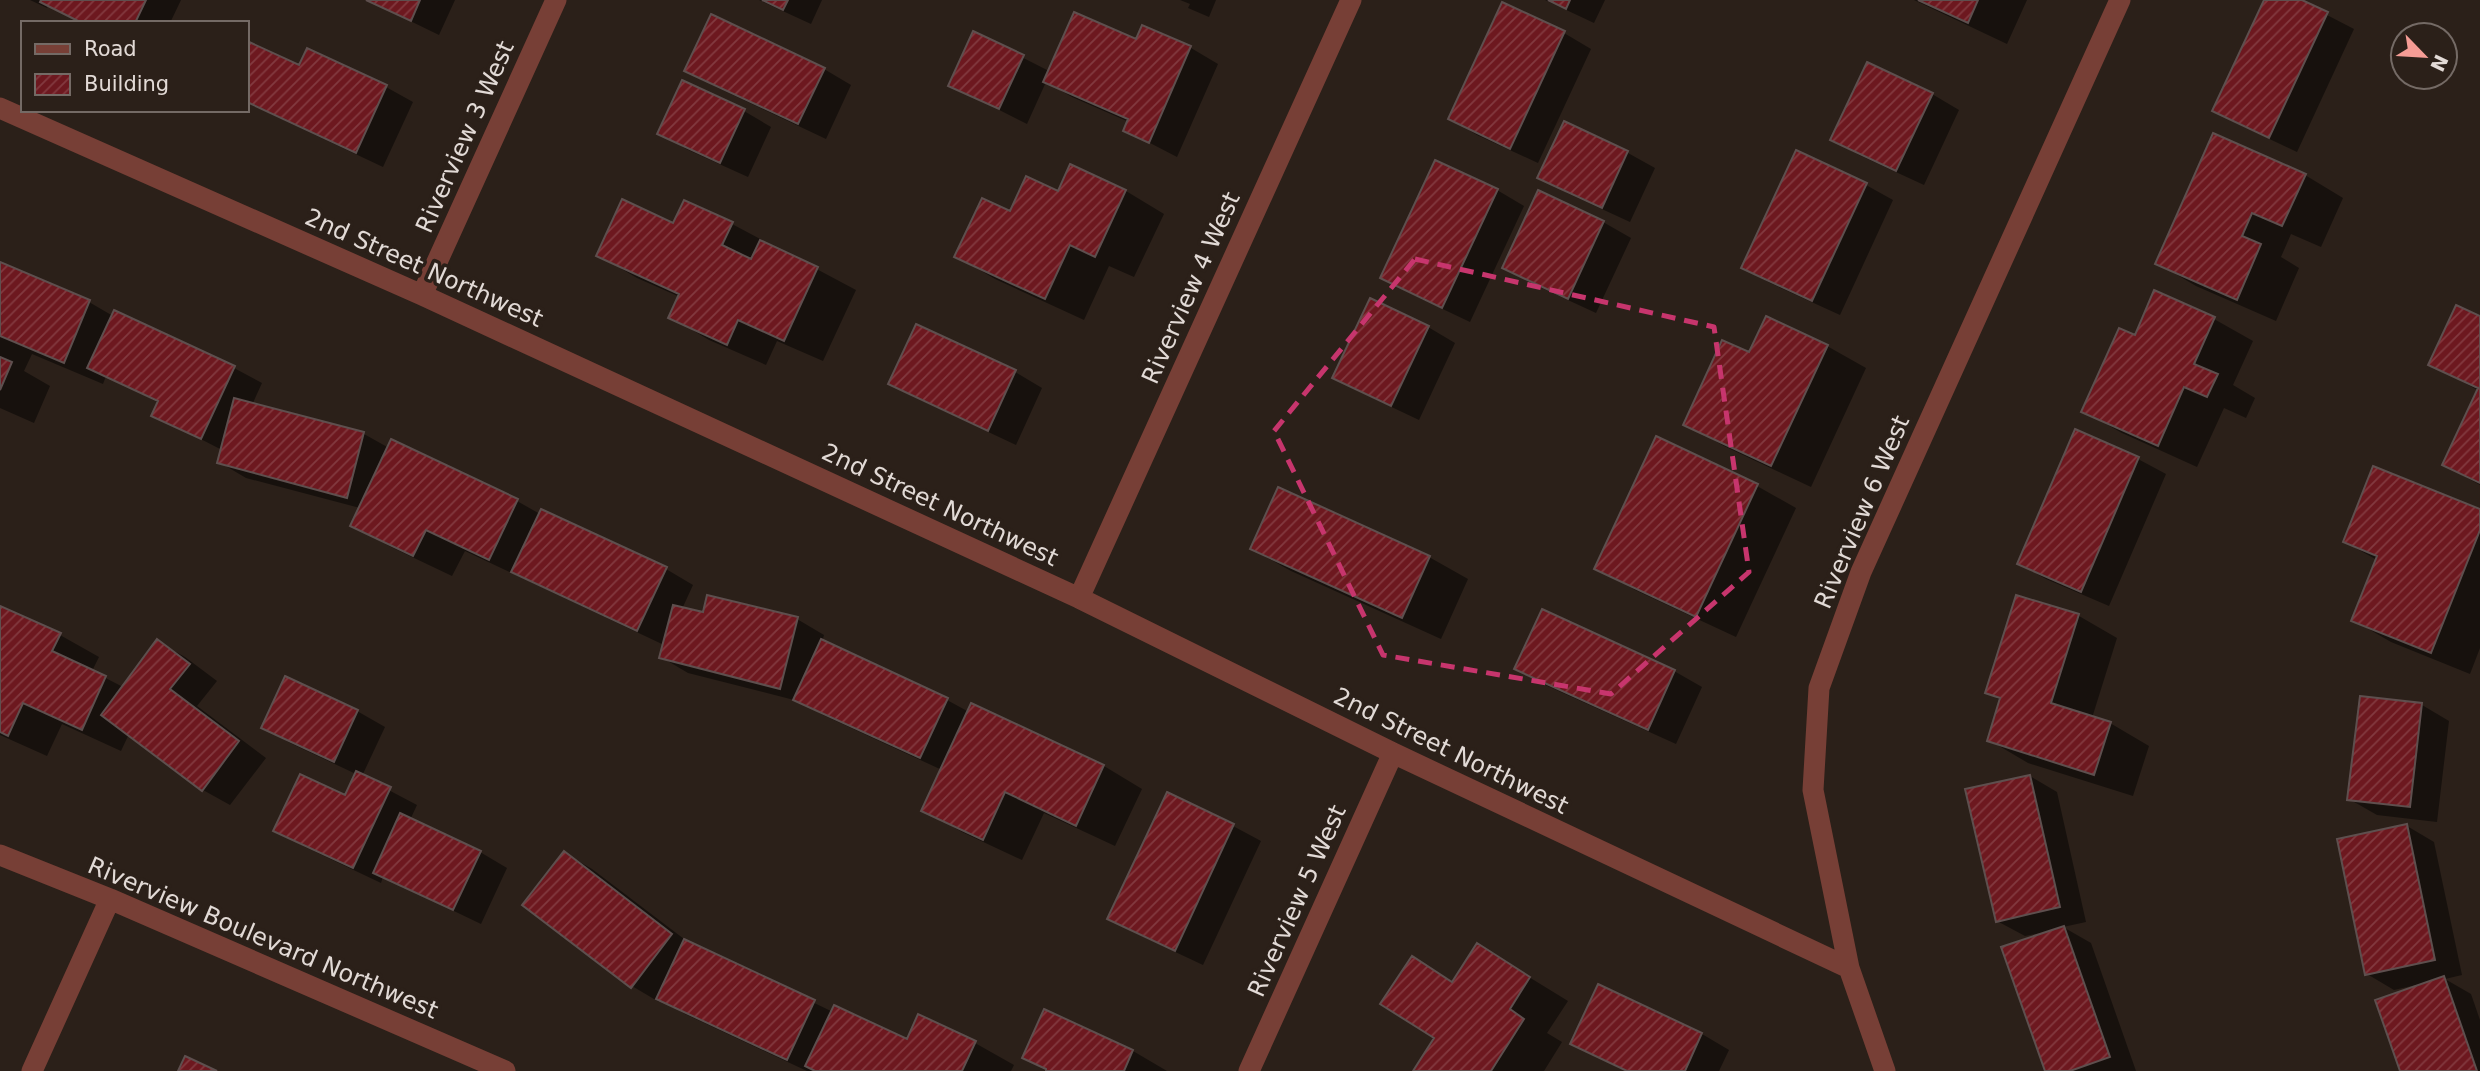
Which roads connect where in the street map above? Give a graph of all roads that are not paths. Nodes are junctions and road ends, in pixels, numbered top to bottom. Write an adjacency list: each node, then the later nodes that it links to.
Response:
1 (556, 0): 5 (street, Riverview 3 West)
2 (1351, 0): 6 (street, Riverview 4 West)
3 (2120, 0): 10 (street, Riverview 6 West)
4 (0, 108): 5 (street, 2nd Street Northwest)
5 (422, 295): 6 (street, 2nd Street Northwest)
6 (1079, 598): 7 (street, 2nd Street Northwest)
7 (1393, 753): 10 (street, 2nd Street Northwest); 13 (street, Riverview 5 West)
8 (0, 855): 9 (street, Riverview Boulevard Northwest)
9 (110, 899): 11 (street); 12 (street, Riverview Boulevard Northwest)
10 (1849, 968): 14 (street, Riverview 6 West)
11 (32, 1071)
12 (505, 1071)
13 (1249, 1071)
14 (1885, 1071)

